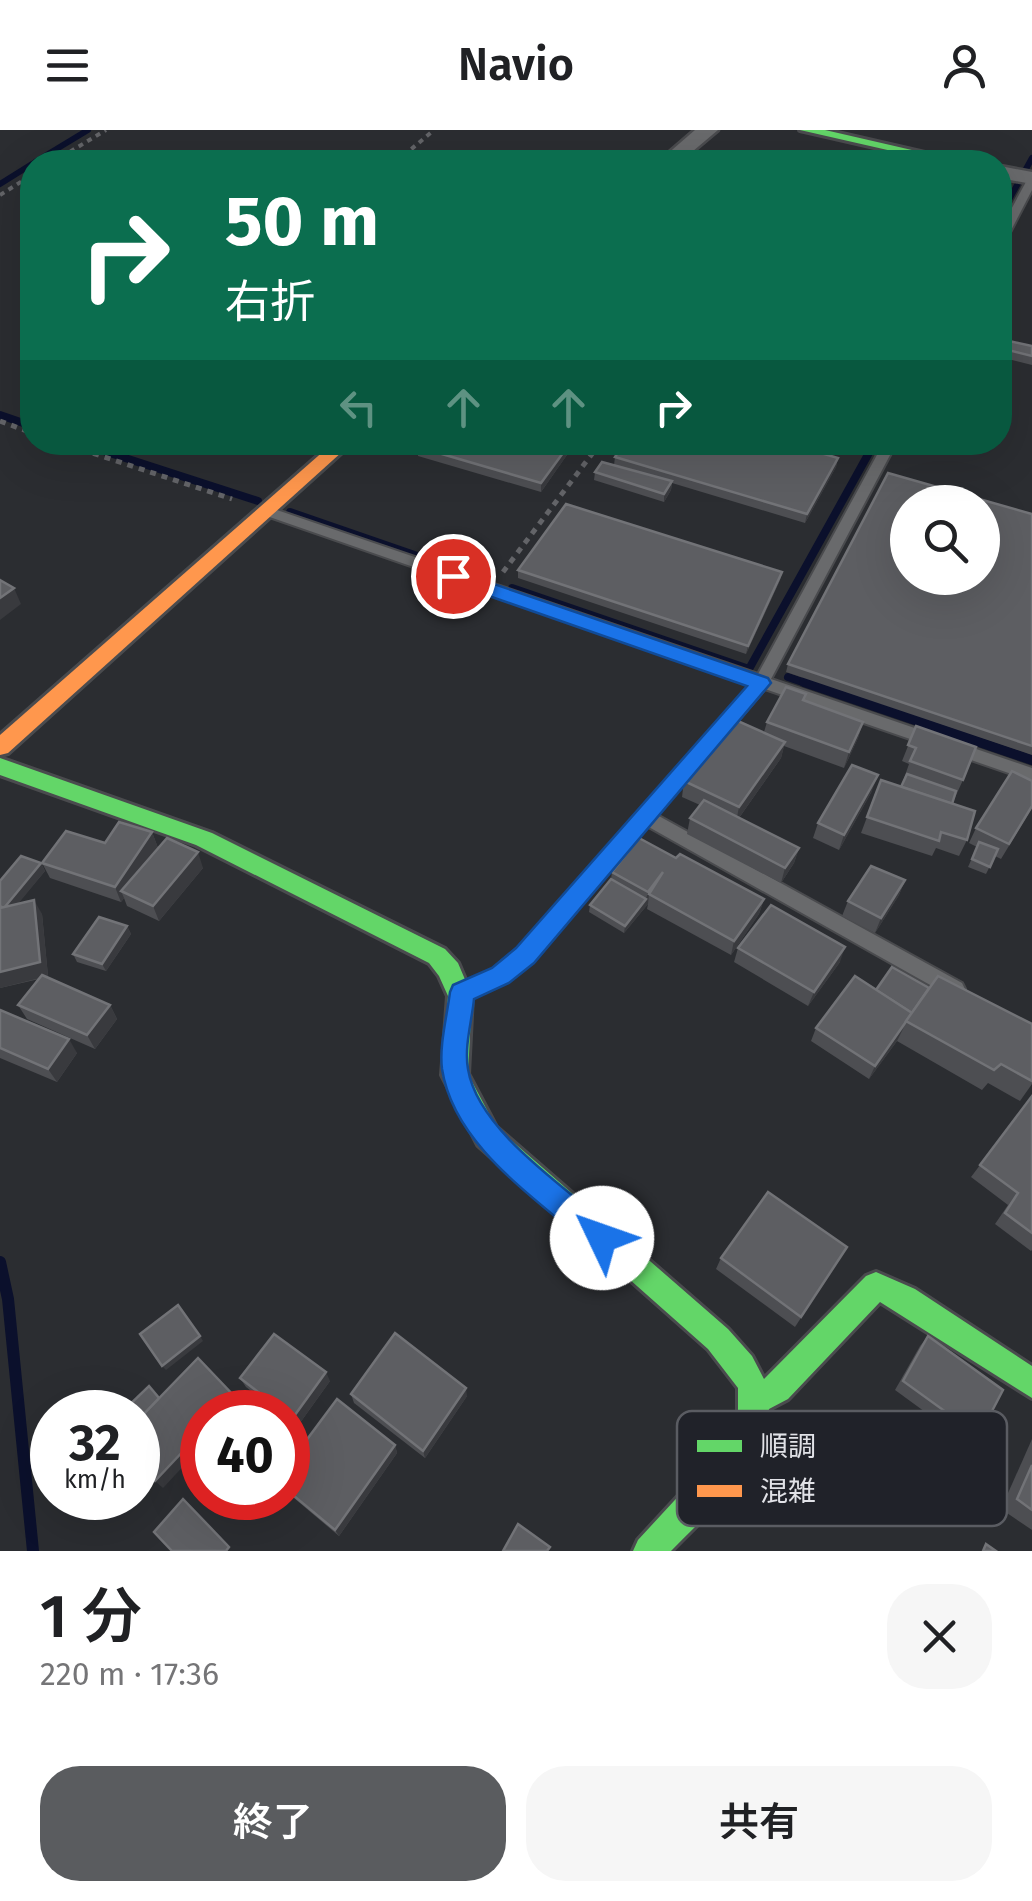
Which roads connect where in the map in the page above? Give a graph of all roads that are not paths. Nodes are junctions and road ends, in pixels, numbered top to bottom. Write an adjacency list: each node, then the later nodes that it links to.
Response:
1 (708, 130): 3 (street)
2 (807, 130): 4 (street)
3 (683, 150)
4 (901, 150)
5 (1032, 179): 6 (lane)
6 (1012, 217)
7 (330, 455): 9 (street)
8 (884, 455): 10 (lane)
9 (266, 511): 10 (lane); 11 (street)
10 (761, 683): 13 (lane); 14 (lane)
11 (0, 747)
12 (0, 766): 15 (street)
13 (1032, 775)
14 (646, 817): 15 (lane); 16 (lane)
15 (462, 992): 18 (street)
16 (965, 994)
17 (1032, 1383): 18 (street)
18 (755, 1400): 19 (street)
19 (753, 1411)
20 (677, 1518): 21 (street)
21 (649, 1551)

